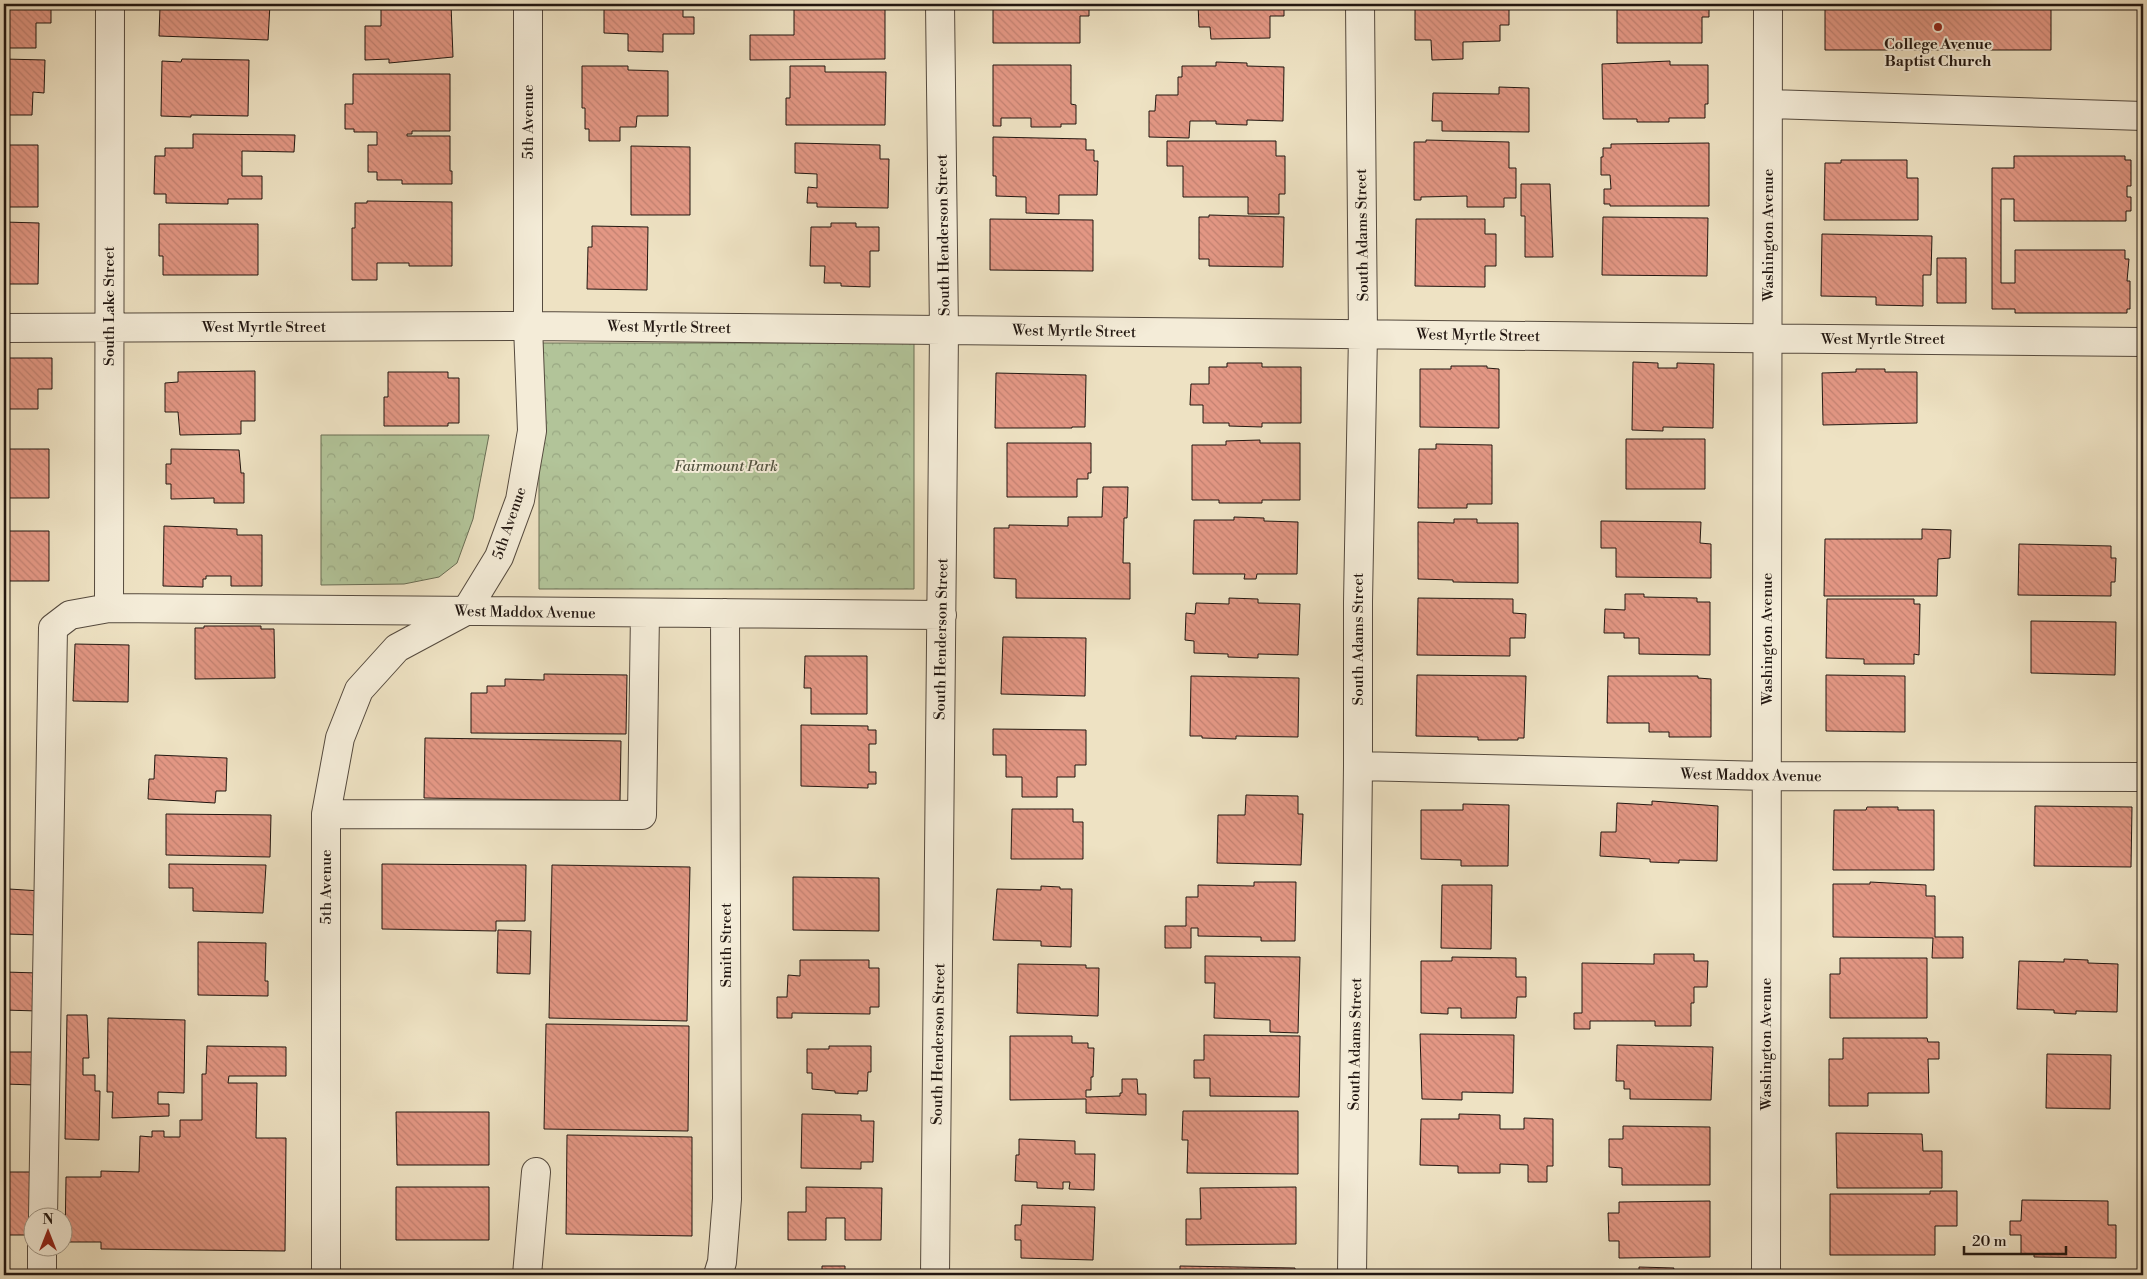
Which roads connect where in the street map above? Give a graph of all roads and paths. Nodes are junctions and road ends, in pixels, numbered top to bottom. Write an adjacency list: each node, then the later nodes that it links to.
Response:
1 (110, 4): 10 (street, South Lake Street)
2 (528, 4): 8 (street, 5th Avenue)
3 (940, 4): 11 (street, South Henderson Street)
4 (1360, 4): 12 (street, South Adams Street)
5 (1768, 4): 6 (street, Washington Avenue)
6 (1768, 104): 7 (street); 13 (street, Washington Avenue)
7 (2143, 116)
8 (528, 326): 10 (street, West Myrtle Street); 11 (street, West Myrtle Street); 16 (street, 5th Avenue)
9 (4, 328): 10 (street, West Myrtle Street)
10 (109, 328): 15 (street, South Lake Street)
11 (944, 330): 12 (street, West Myrtle Street); 19 (street, South Henderson Street)
12 (1363, 334): 13 (street, West Myrtle Street); 20 (street, South Adams Street)
13 (1768, 338): 14 (street, West Myrtle Street); 21 (street, Washington Avenue)
14 (2143, 342)
15 (109, 608): 16 (street, West Maddox Avenue); 25 (street, West Maddox Avenue)
16 (466, 611): 17 (street, West Maddox Avenue); 23 (street, 5th Avenue)
17 (645, 613): 18 (street, West Maddox Avenue); 23 (street)
18 (724, 613): 19 (street, West Maddox Avenue); 30 (street, Smith Street)
19 (942, 615): 31 (street, South Henderson Street)
20 (1358, 766): 21 (street, West Maddox Avenue); 32 (street, South Adams Street)
21 (1767, 776): 22 (street, West Maddox Avenue); 33 (street, Washington Avenue)
22 (2143, 777)
23 (326, 814): 28 (street, 5th Avenue)
24 (536, 1172): 29 (street)
25 (43, 1206)
26 (42, 1256): 27 (street)
27 (42, 1275)
28 (326, 1275)
29 (527, 1275)
30 (718, 1275)
31 (935, 1275)
32 (1352, 1275)
33 (1766, 1275)

